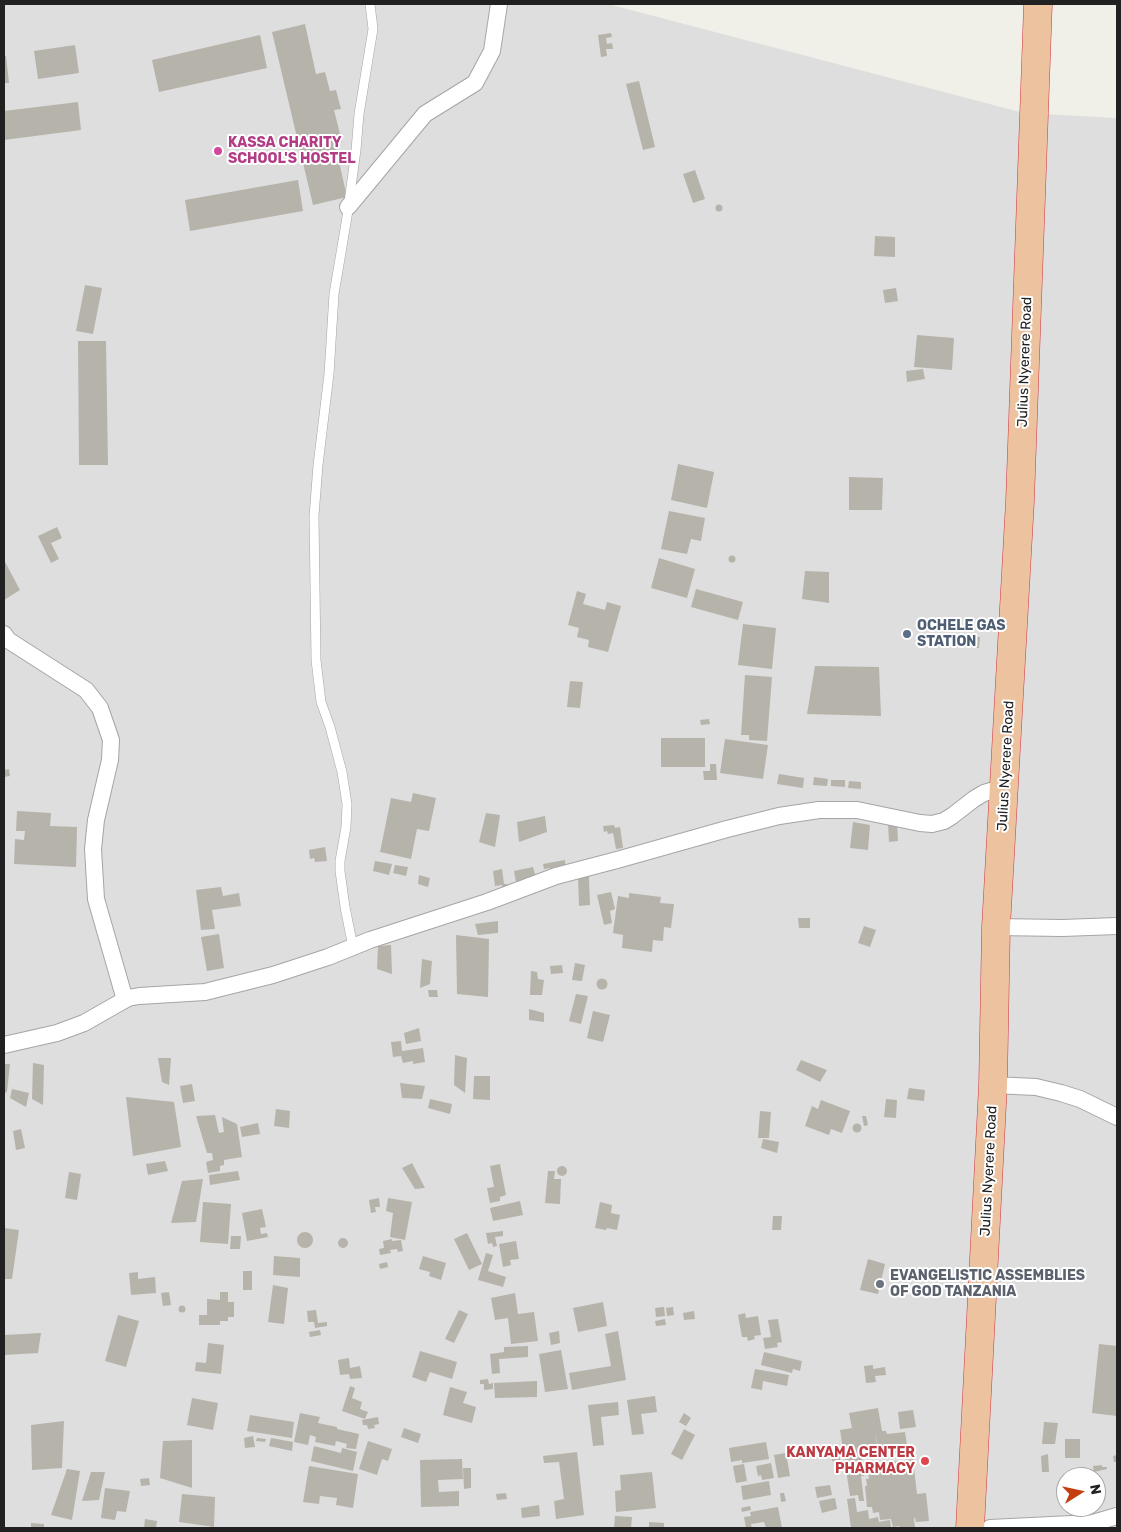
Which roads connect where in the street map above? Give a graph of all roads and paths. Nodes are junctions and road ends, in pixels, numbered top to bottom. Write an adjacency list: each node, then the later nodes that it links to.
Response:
1 (370, 4): 4 (lane)
2 (499, 4): 4 (street)
3 (1038, 4): 6 (highway, Julius Nyerere Road)
4 (348, 207): 9 (lane)
5 (4, 634): 10 (street)
6 (1005, 786): 8 (highway, Julius Nyerere Road); 9 (street)
7 (1117, 926): 8 (street)
8 (996, 927): 12 (highway, Julius Nyerere Road)
9 (353, 947): 10 (street)
10 (125, 1000): 11 (street)
11 (4, 1045)
12 (993, 1085): 13 (street); 16 (highway, Julius Nyerere Road)
13 (1117, 1117)
14 (1117, 1516): 15 (street)
15 (1057, 1526): 17 (street)
16 (970, 1528)
17 (990, 1528)

